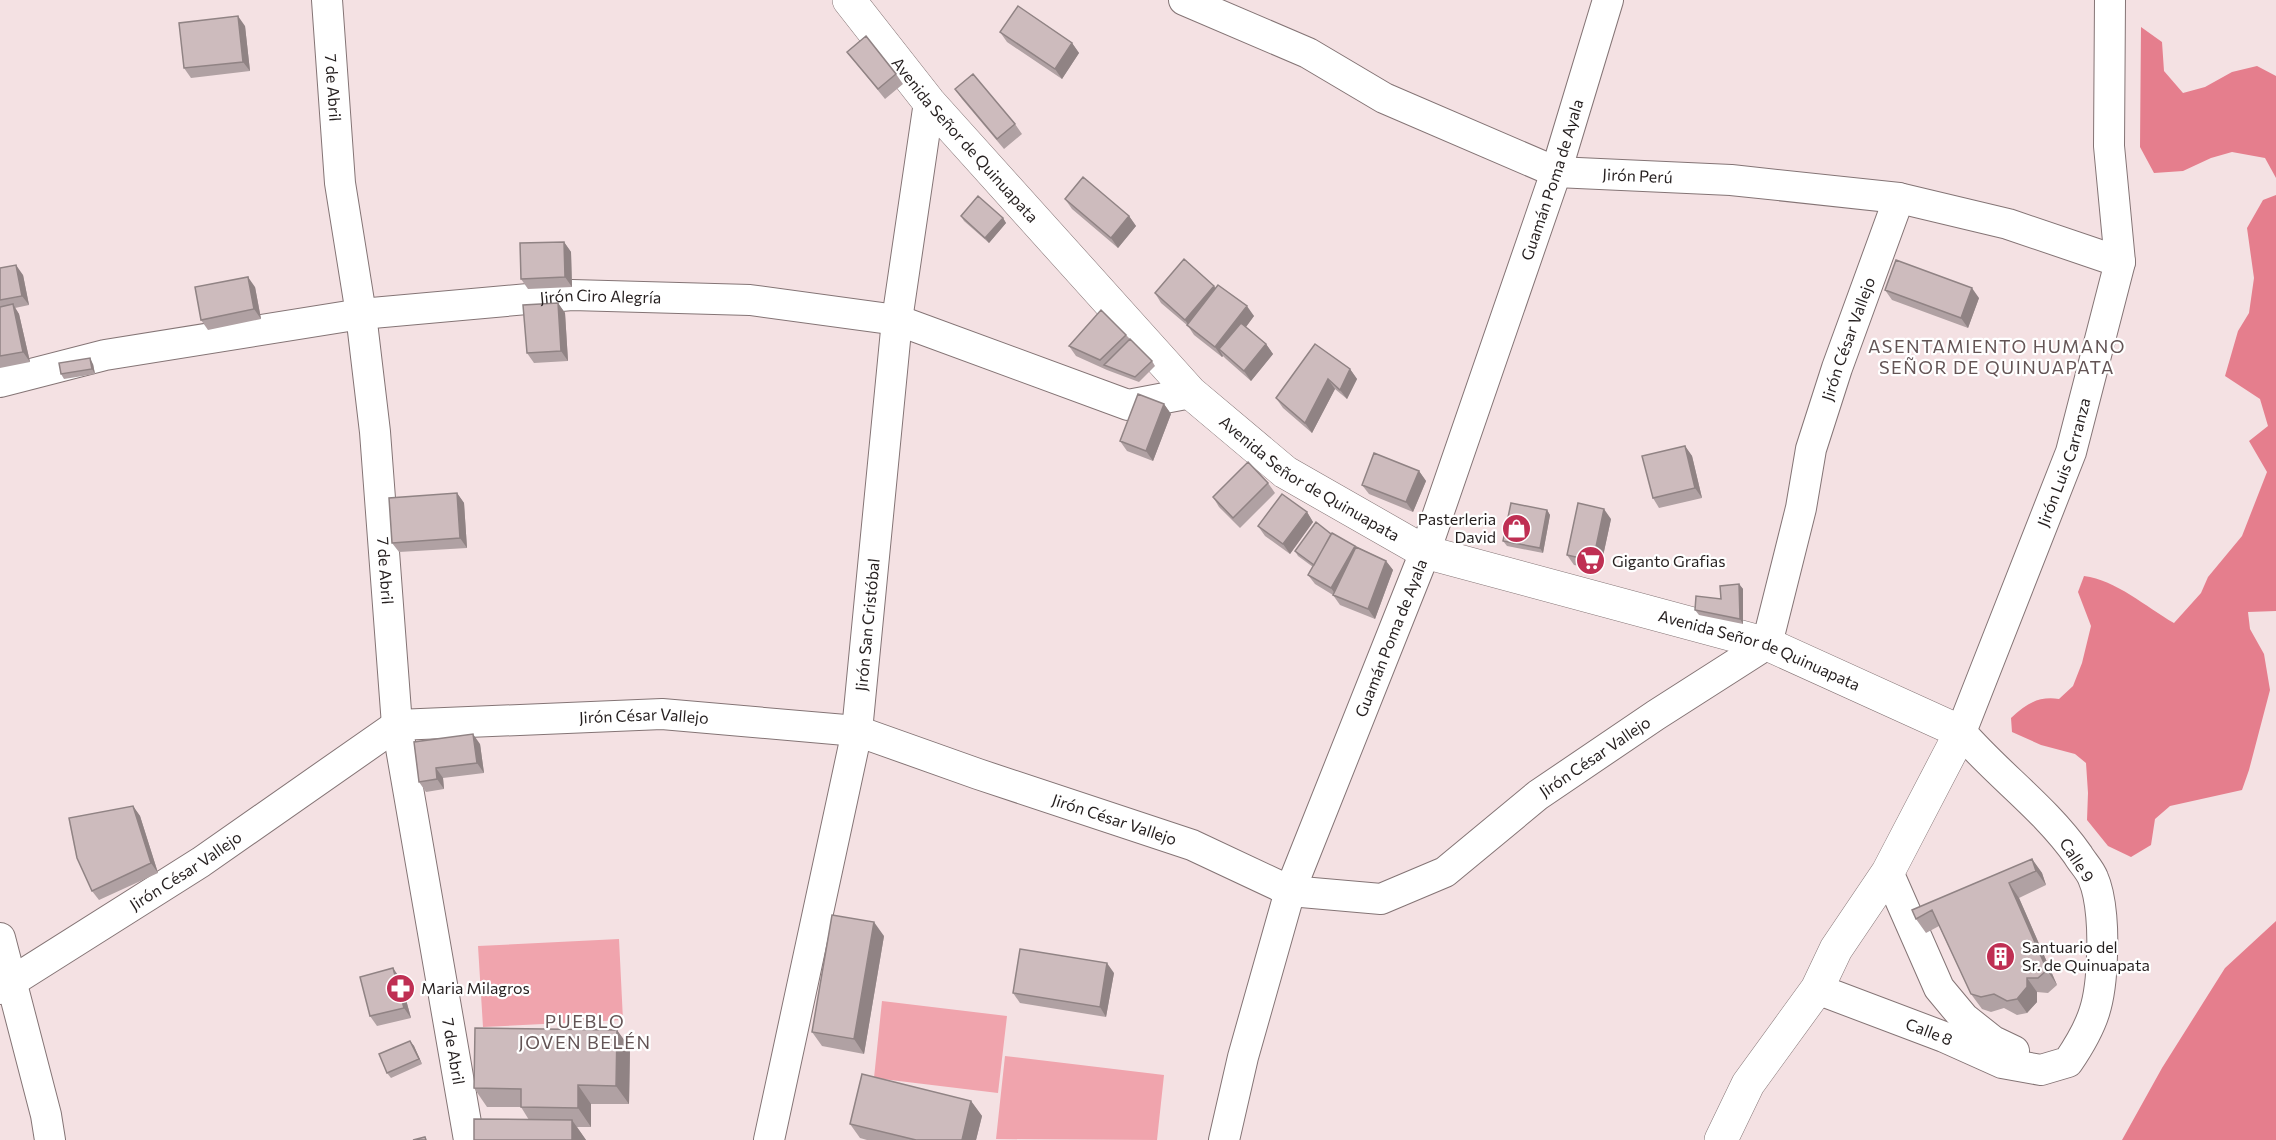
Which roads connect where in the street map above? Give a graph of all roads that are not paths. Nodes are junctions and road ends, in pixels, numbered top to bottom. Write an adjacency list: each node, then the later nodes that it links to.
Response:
1 (327, 0): 10 (street, 7 de Abril)
2 (849, 0): 6 (street, Avenida Señor de Quinuapata)
3 (1184, 0): 7 (street, Jirón Perú)
4 (1608, 0): 7 (street, Guamán Poma de Ayala)
5 (2110, 0): 9 (street, Jirón Luis Carranza)
6 (929, 102): 11 (street, Jirón San Cristóbal); 13 (street, Avenida Señor de Quinuapata)
7 (1556, 172): 8 (street, Jirón Perú); 14 (street, Guamán Poma de Ayala)
8 (1899, 198): 9 (street, Jirón Perú); 15 (street, Jirón César Vallejo)
9 (2120, 262): 18 (street, Jirón Luis Carranza)
10 (361, 314): 11 (street, Jirón Ciro Alegría); 12 (street, Jirón Ciro Alegría); 16 (street, 7 de Abril)
11 (897, 320): 13 (street, Jirón Ciro Alegría); 17 (street, Jirón San Cristóbal)
12 (0, 382)
13 (1191, 393): 14 (street, Avenida Señor de Quinuapata)
14 (1425, 552): 15 (street, Avenida Señor de Quinuapata); 20 (street, Guamán Poma de Ayala)
15 (1767, 644): 18 (street, Avenida Señor de Quinuapata); 20 (street, Jirón César Vallejo)
16 (397, 725): 17 (street, Jirón César Vallejo); 22 (street, Jirón César Vallejo); 26 (street, 7 de Abril)
17 (857, 731): 20 (street, Jirón César Vallejo); 27 (street, Jirón San Cristóbal)
18 (1961, 732): 19 (street); 24 (street, Calle 9)
19 (1888, 872): 23 (street); 24 (street)
20 (1290, 891): 28 (street, Guamán Poma de Ayala)
21 (0, 938): 22 (street)
22 (6, 985): 25 (street)
23 (1817, 989): 24 (street, Calle 8); 29 (street)
24 (2041, 1070)
25 (50, 1140)
26 (469, 1140)
27 (769, 1140)
28 (1224, 1140)
29 (1721, 1140)

